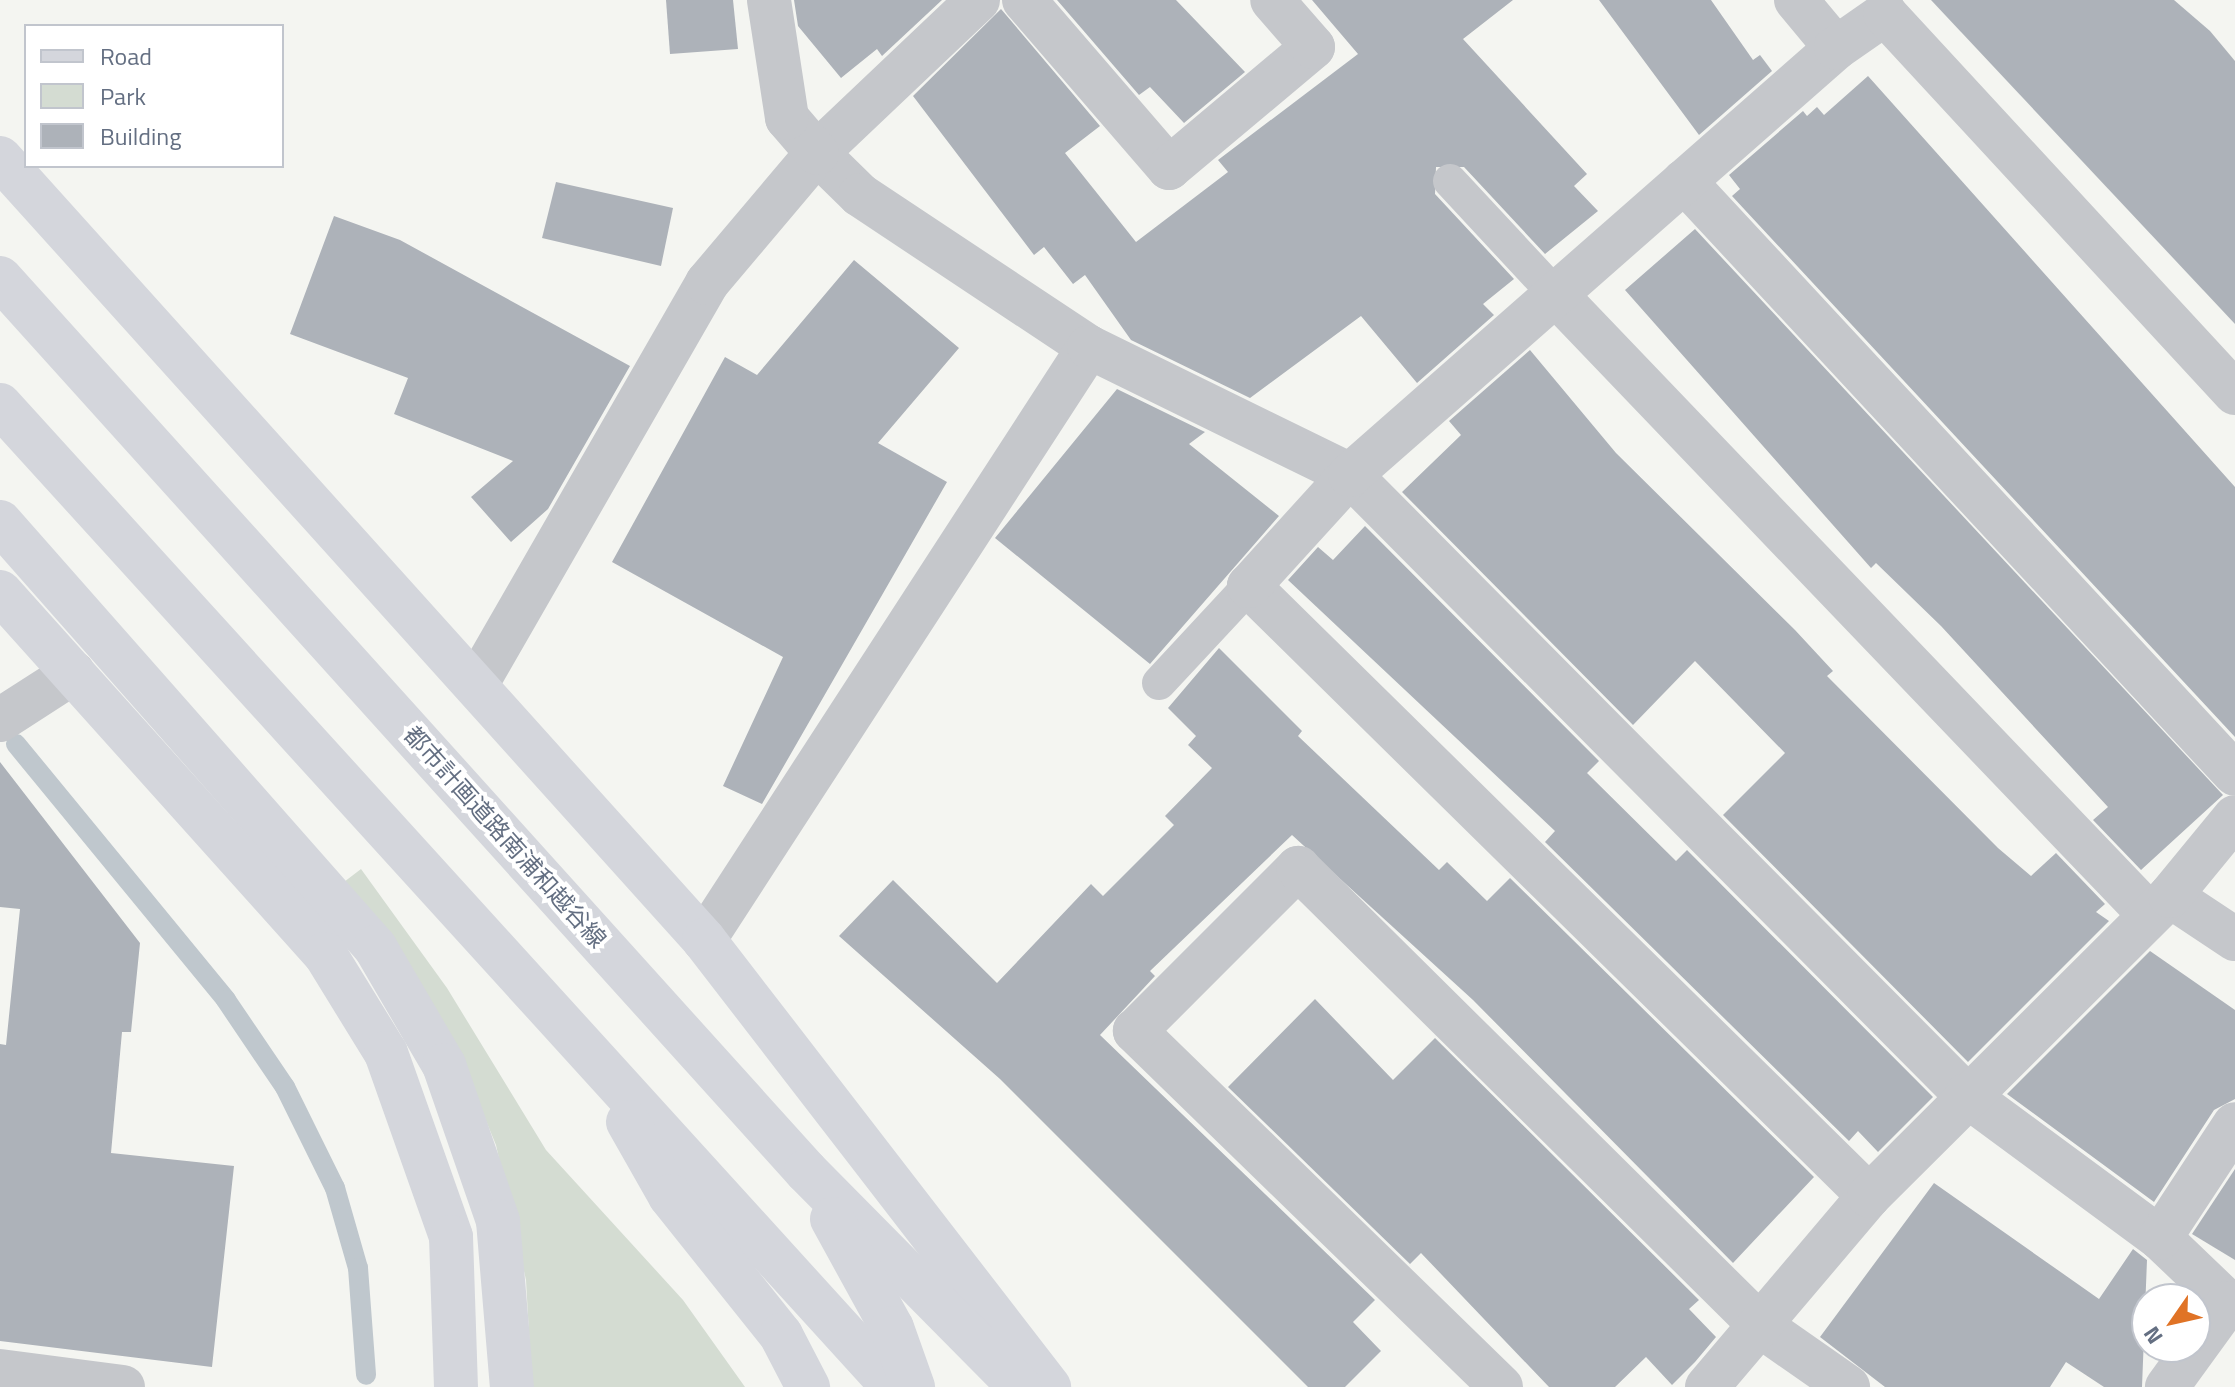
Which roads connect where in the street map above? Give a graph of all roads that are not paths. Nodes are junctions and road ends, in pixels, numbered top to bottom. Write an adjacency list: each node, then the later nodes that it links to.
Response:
1 (769, 0): 8 (street)
2 (978, 0): 8 (street)
3 (1024, 0): 4 (street)
4 (1272, 0)
5 (1796, 0): 7 (street)
6 (1893, 7): 7 (street); 15 (street)
7 (1836, 48): 11 (street)
8 (817, 153): 14 (street); 23 (street)
9 (0, 158): 23 (street)
10 (1450, 181): 13 (lane)
11 (1684, 181): 13 (street); 25 (street)
12 (0, 278): 33 (street, 都市計画道路南浦和越谷線)
13 (1556, 295): 17 (street); 27 (street)
14 (1089, 347): 17 (street); 29 (street)
15 (2235, 393)
16 (0, 405): 30 (street)
17 (1350, 475): 19 (street); 31 (street)
18 (0, 522): 40 (street)
19 (1249, 586): 22 (lane); 34 (street)
20 (0, 592): 21 (street)
21 (73, 673): 24 (street); 39 (street)
22 (1159, 683)
23 (476, 685): 29 (street)
24 (0, 720)
25 (2235, 774)
26 (2235, 817): 27 (street)
27 (2160, 905): 28 (street); 31 (street)
28 (2235, 939)
29 (704, 940): 45 (street)
30 (587, 1049): 41 (street); 42 (street)
31 (1966, 1095): 34 (street); 35 (street)
32 (2235, 1124): 35 (street)
33 (806, 1171): 43 (street); 44 (street, 都市計画道路南浦和越谷線)
34 (1869, 1196): 36 (street)
35 (2160, 1238): 49 (street)
36 (1762, 1327): 46 (street); 47 (street); 48 (street)
37 (0, 1371): 38 (street)
38 (123, 1387)
39 (456, 1387)
40 (512, 1387)
41 (808, 1387)
42 (893, 1387)
43 (913, 1387)
44 (1020, 1387)
45 (1049, 1387)
46 (1501, 1387)
47 (1707, 1387)
48 (1848, 1387)
49 (2167, 1387)

